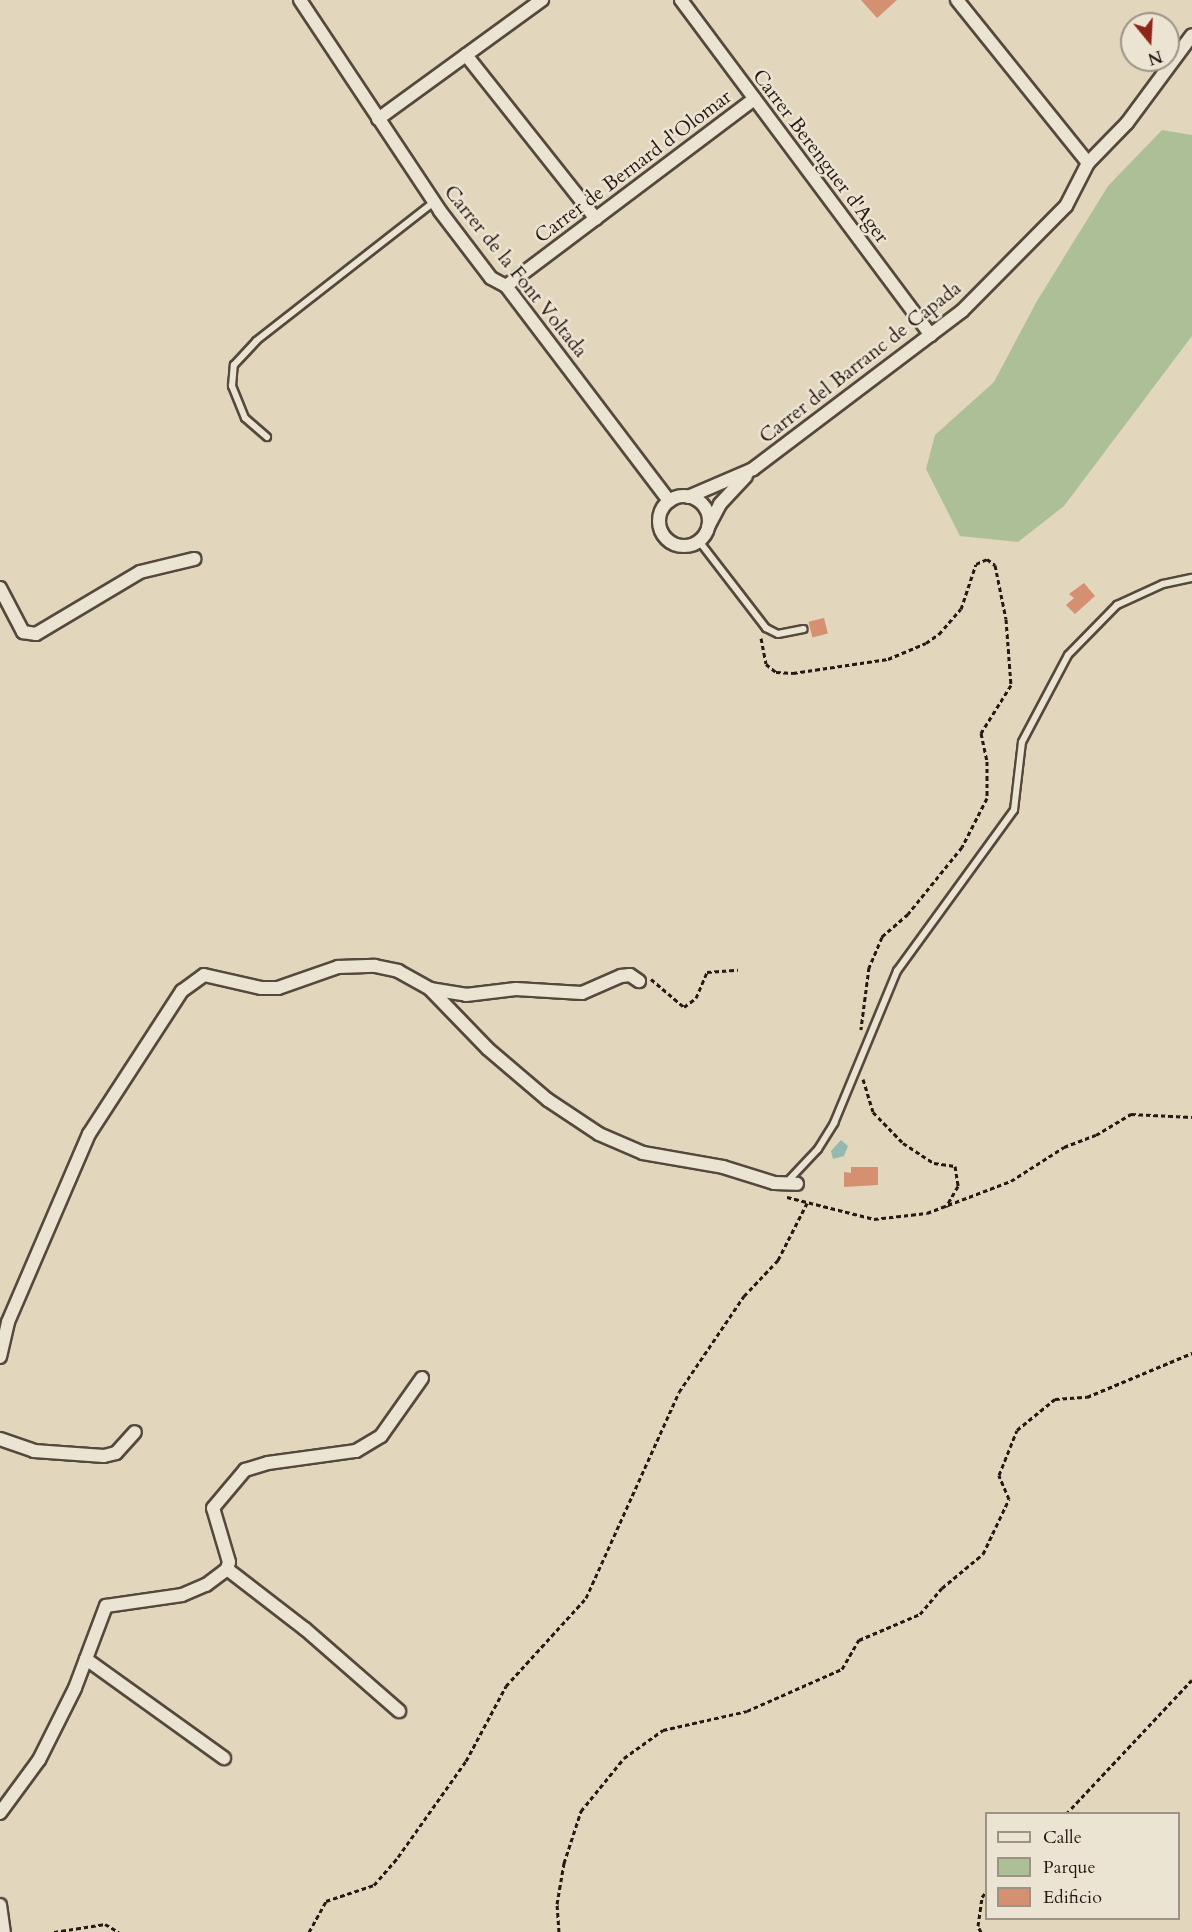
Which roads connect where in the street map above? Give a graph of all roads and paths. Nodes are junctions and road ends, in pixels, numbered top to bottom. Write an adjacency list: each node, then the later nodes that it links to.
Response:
1 (300, 0): 8 (street, Carrer de la Font Voltada)
2 (542, 0): 6 (street)
3 (681, 0): 7 (street, Carrer Berenguer d'Ager)
4 (957, 0): 9 (street)
5 (1192, 35): 9 (street, Carrer del Barranc de Capada)
6 (466, 55): 8 (street); 11 (street)
7 (754, 99): 11 (street, Carrer de Bernard d'Olomar); 13 (street, Carrer Berenguer d'Ager)
8 (378, 119): 10 (street, Carrer de la Font Voltada)
9 (1088, 163): 13 (street, Carrer del Barranc de Capada)
10 (434, 202): 12 (street, Carrer de la Font Voltada); 14 (lane)
11 (596, 219): 12 (street, Carrer de Bernard d'Olomar)
12 (506, 286): 17 (street, Carrer de la Font Voltada)
13 (931, 335): 15 (street, Carrer del Barranc de Capada)
14 (267, 437)
15 (753, 469): 16 (street, Carrer del Barranc de Capada); 18 (street, Carrer del Barranc de Capada)
16 (688, 497): 17 (street); 18 (street)
17 (669, 501): 19 (street)
18 (708, 527): 19 (street)
19 (699, 541): 23 (lane)
20 (194, 559): 22 (street)
21 (1192, 578): 29 (lane)
22 (0, 588)
23 (766, 628): 24 (lane); 28 (path)
24 (804, 629)
25 (738, 970): 26 (path)
26 (634, 978): 27 (street)
27 (430, 990): 31 (street); 35 (street)
28 (860, 1033)
29 (859, 1069): 31 (lane); 33 (path)
30 (1192, 1117): 33 (path)
31 (785, 1184): 32 (path)
32 (807, 1203): 33 (path); 51 (path)
33 (946, 1207)
34 (1192, 1353): 52 (path)
35 (0, 1356)
36 (422, 1378): 39 (street)
37 (135, 1432): 38 (street)
38 (0, 1439)
39 (227, 1569): 40 (street); 42 (street)
40 (86, 1659): 43 (street); 45 (street)
41 (1192, 1680): 44 (path)
42 (399, 1711)
43 (224, 1758)
44 (1068, 1812)
45 (0, 1813)
46 (985, 1894): 53 (path)
47 (0, 1905): 48 (street)
48 (4, 1932)
49 (54, 1932): 50 (path)
50 (119, 1932)
51 (309, 1932)
52 (559, 1932)
53 (981, 1932)

